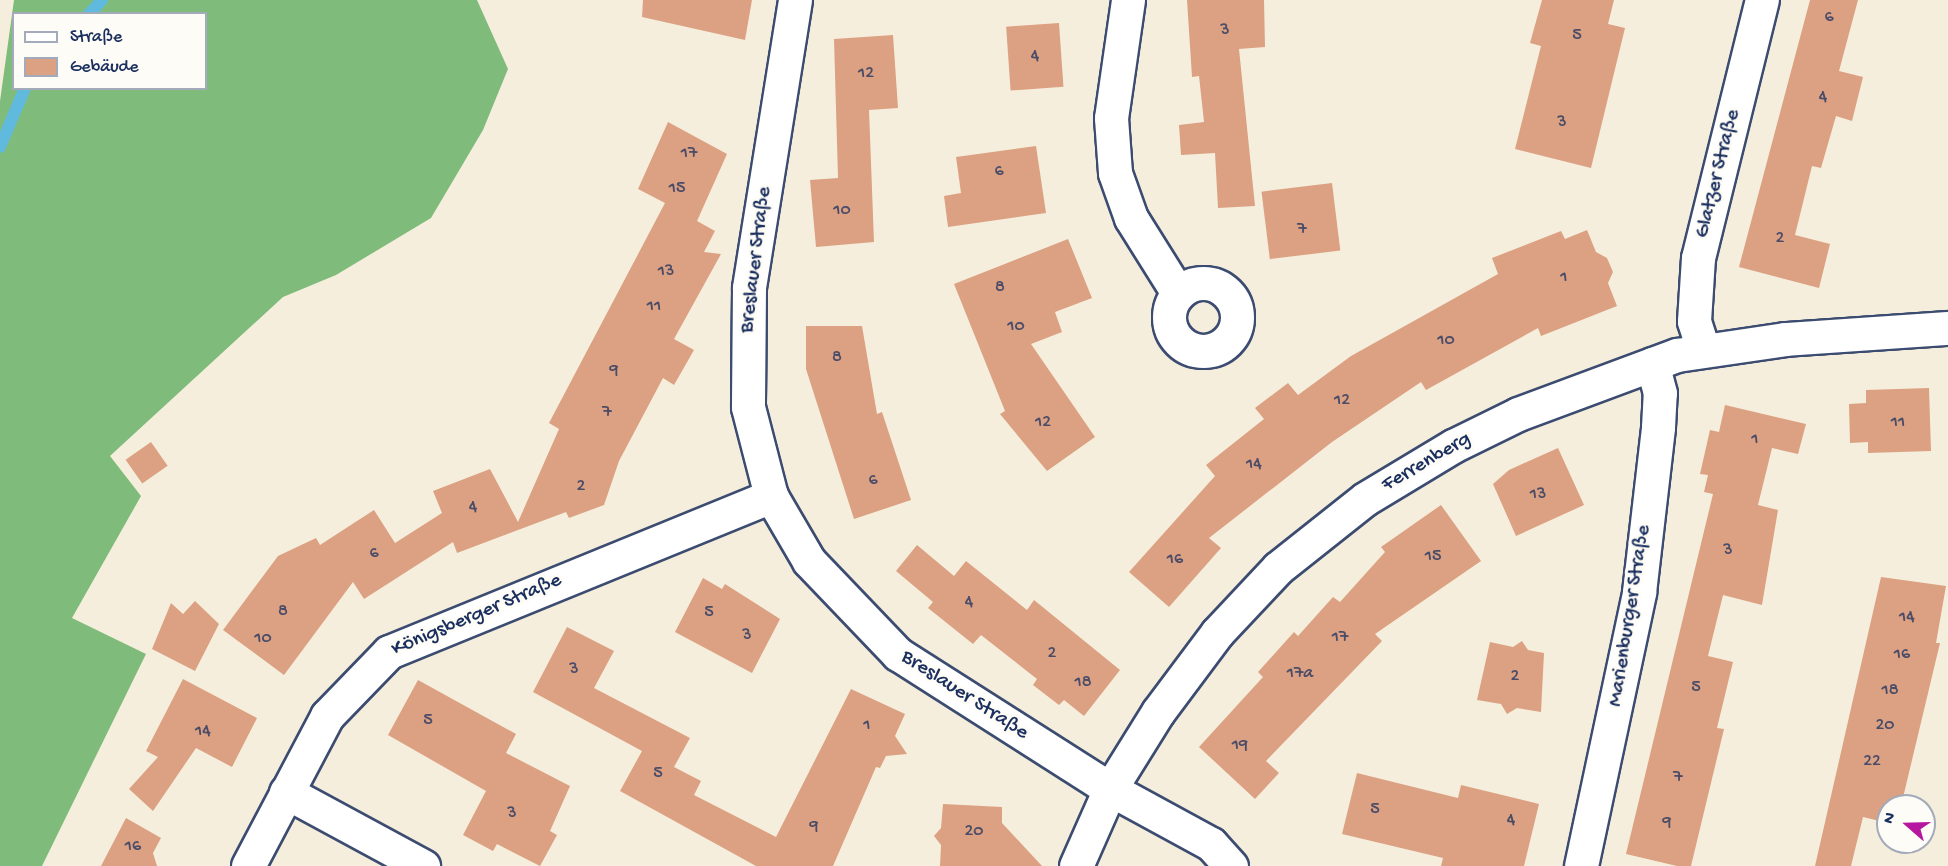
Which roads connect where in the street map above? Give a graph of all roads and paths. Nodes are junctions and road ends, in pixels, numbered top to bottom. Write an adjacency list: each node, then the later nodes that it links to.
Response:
1 (795, 0): 8 (street, Breslauer Straße)
2 (1128, 0): 4 (street)
3 (1762, 0): 6 (street, Glatzer Straße)
4 (1178, 293)
5 (1948, 328): 6 (street, Ferrenberg)
6 (1703, 349): 7 (street, Ferrenberg)
7 (1652, 364): 9 (street, Ferrenberg); 15 (street, Marienburger Straße)
8 (771, 496): 9 (street, Breslauer Straße); 10 (street, Königsberger Straße)
9 (1110, 789): 13 (street, Ferrenberg); 14 (street, Breslauer Straße)
10 (286, 792): 11 (street, Königsberger Straße); 12 (street)
11 (248, 866)
12 (423, 866)
13 (1076, 866)
14 (1231, 866)
15 (1581, 866)

